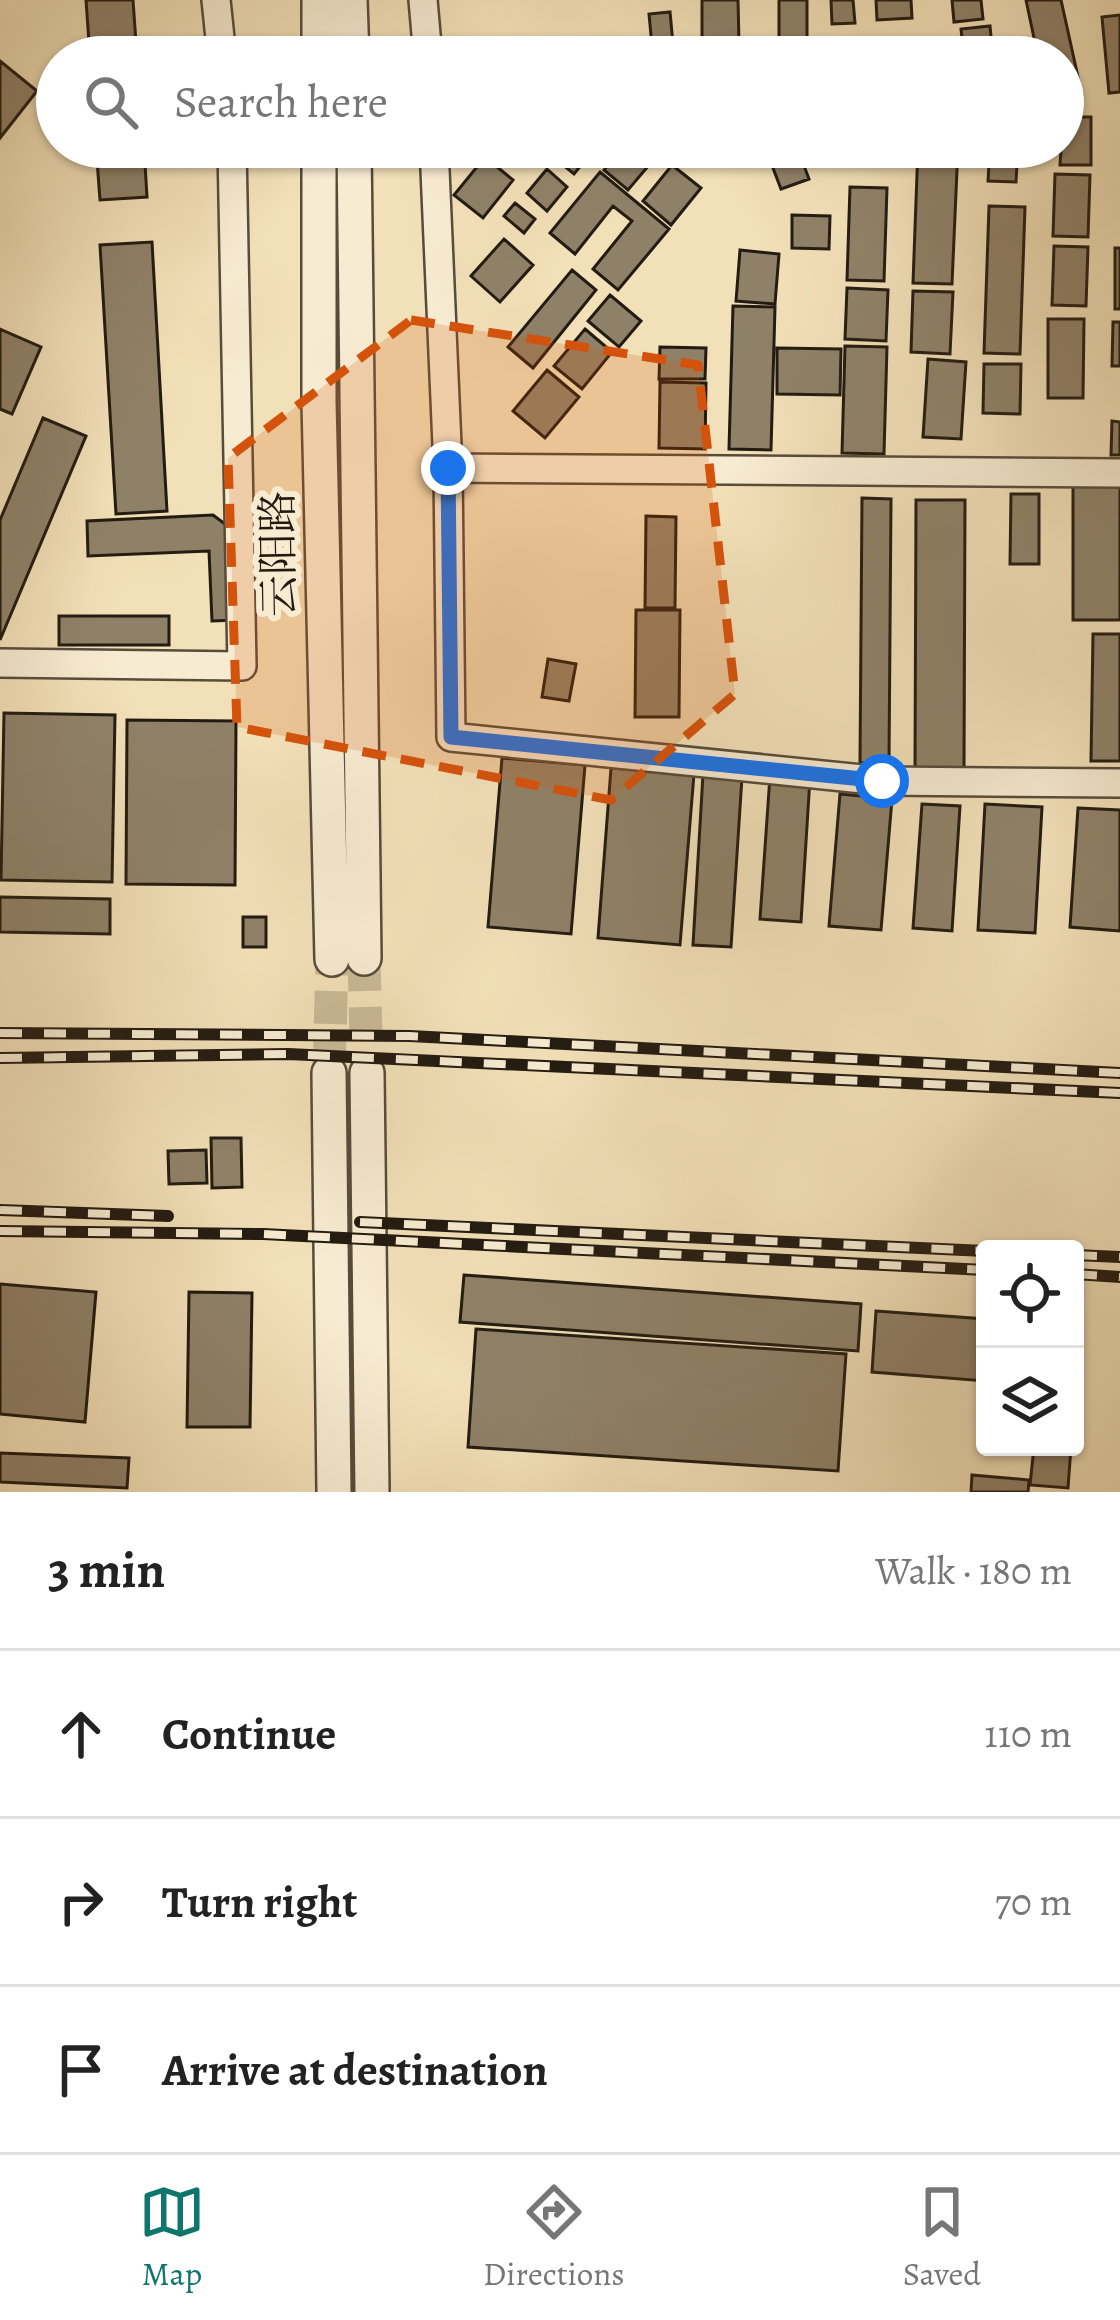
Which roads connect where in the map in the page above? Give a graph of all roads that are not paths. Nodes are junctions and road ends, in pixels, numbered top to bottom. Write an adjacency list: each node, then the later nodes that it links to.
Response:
1 (216, 0): 4 (street)
2 (423, 0): 7 (street)
3 (334, 2): 5 (street); 6 (street)
4 (220, 36)
5 (325, 36)
6 (345, 36)
7 (426, 36)
8 (232, 168): 14 (street)
9 (319, 168): 10 (street, 云阳路)
10 (354, 168)
11 (435, 168): 12 (street)
12 (448, 468): 13 (street); 15 (street)
13 (1120, 473)
14 (0, 663)
15 (1120, 783)
16 (329, 1073): 18 (street)
17 (367, 1073): 19 (street)
18 (334, 1492)
19 (372, 1492)

